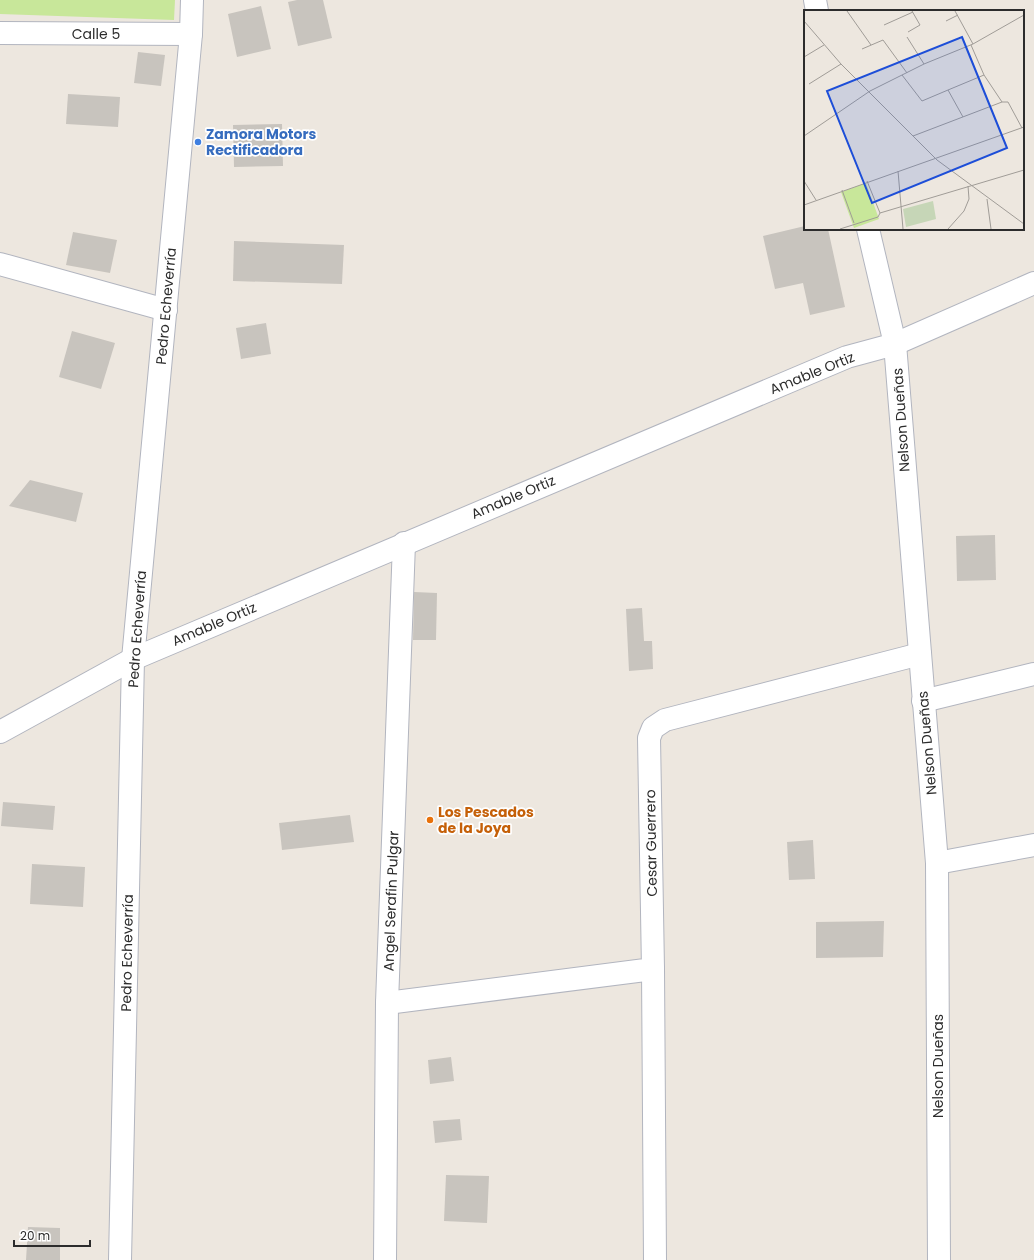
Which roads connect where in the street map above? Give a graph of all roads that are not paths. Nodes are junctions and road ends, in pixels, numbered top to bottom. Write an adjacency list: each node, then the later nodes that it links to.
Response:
1 (192, 0): 5 (street, Pedro Echeverría)
2 (815, 0): 3 (street)
3 (817, 10)
4 (0, 33): 5 (street, Calle 5)
5 (191, 34): 9 (street, Pedro Echeverría)
6 (868, 230): 10 (street, Nelson Dueñas)
7 (0, 264): 9 (street)
8 (1034, 283): 10 (street, Amable Ortiz)
9 (166, 310): 13 (street, Pedro Echeverría)
10 (895, 344): 11 (street, Amable Ortiz); 12 (street, Nelson Dueñas)
11 (404, 543): 13 (street, Amable Ortiz); 20 (street, Angel Serafin Pulgar)
12 (920, 654): 15 (street, Nelson Dueñas); 19 (street, Cesar Guerrero)
13 (133, 659): 16 (street, Amable Ortiz); 21 (street, Pedro Echeverría)
14 (1034, 674): 15 (street)
15 (923, 701): 18 (street, Nelson Dueñas)
16 (0, 732)
17 (1034, 845): 18 (street)
18 (937, 862): 24 (street, Nelson Dueñas)
19 (653, 969): 20 (street); 23 (street, Cesar Guerrero)
20 (387, 1004): 22 (street, Angel Serafin Pulgar)
21 (120, 1260)
22 (385, 1260)
23 (655, 1260)
24 (939, 1260)

